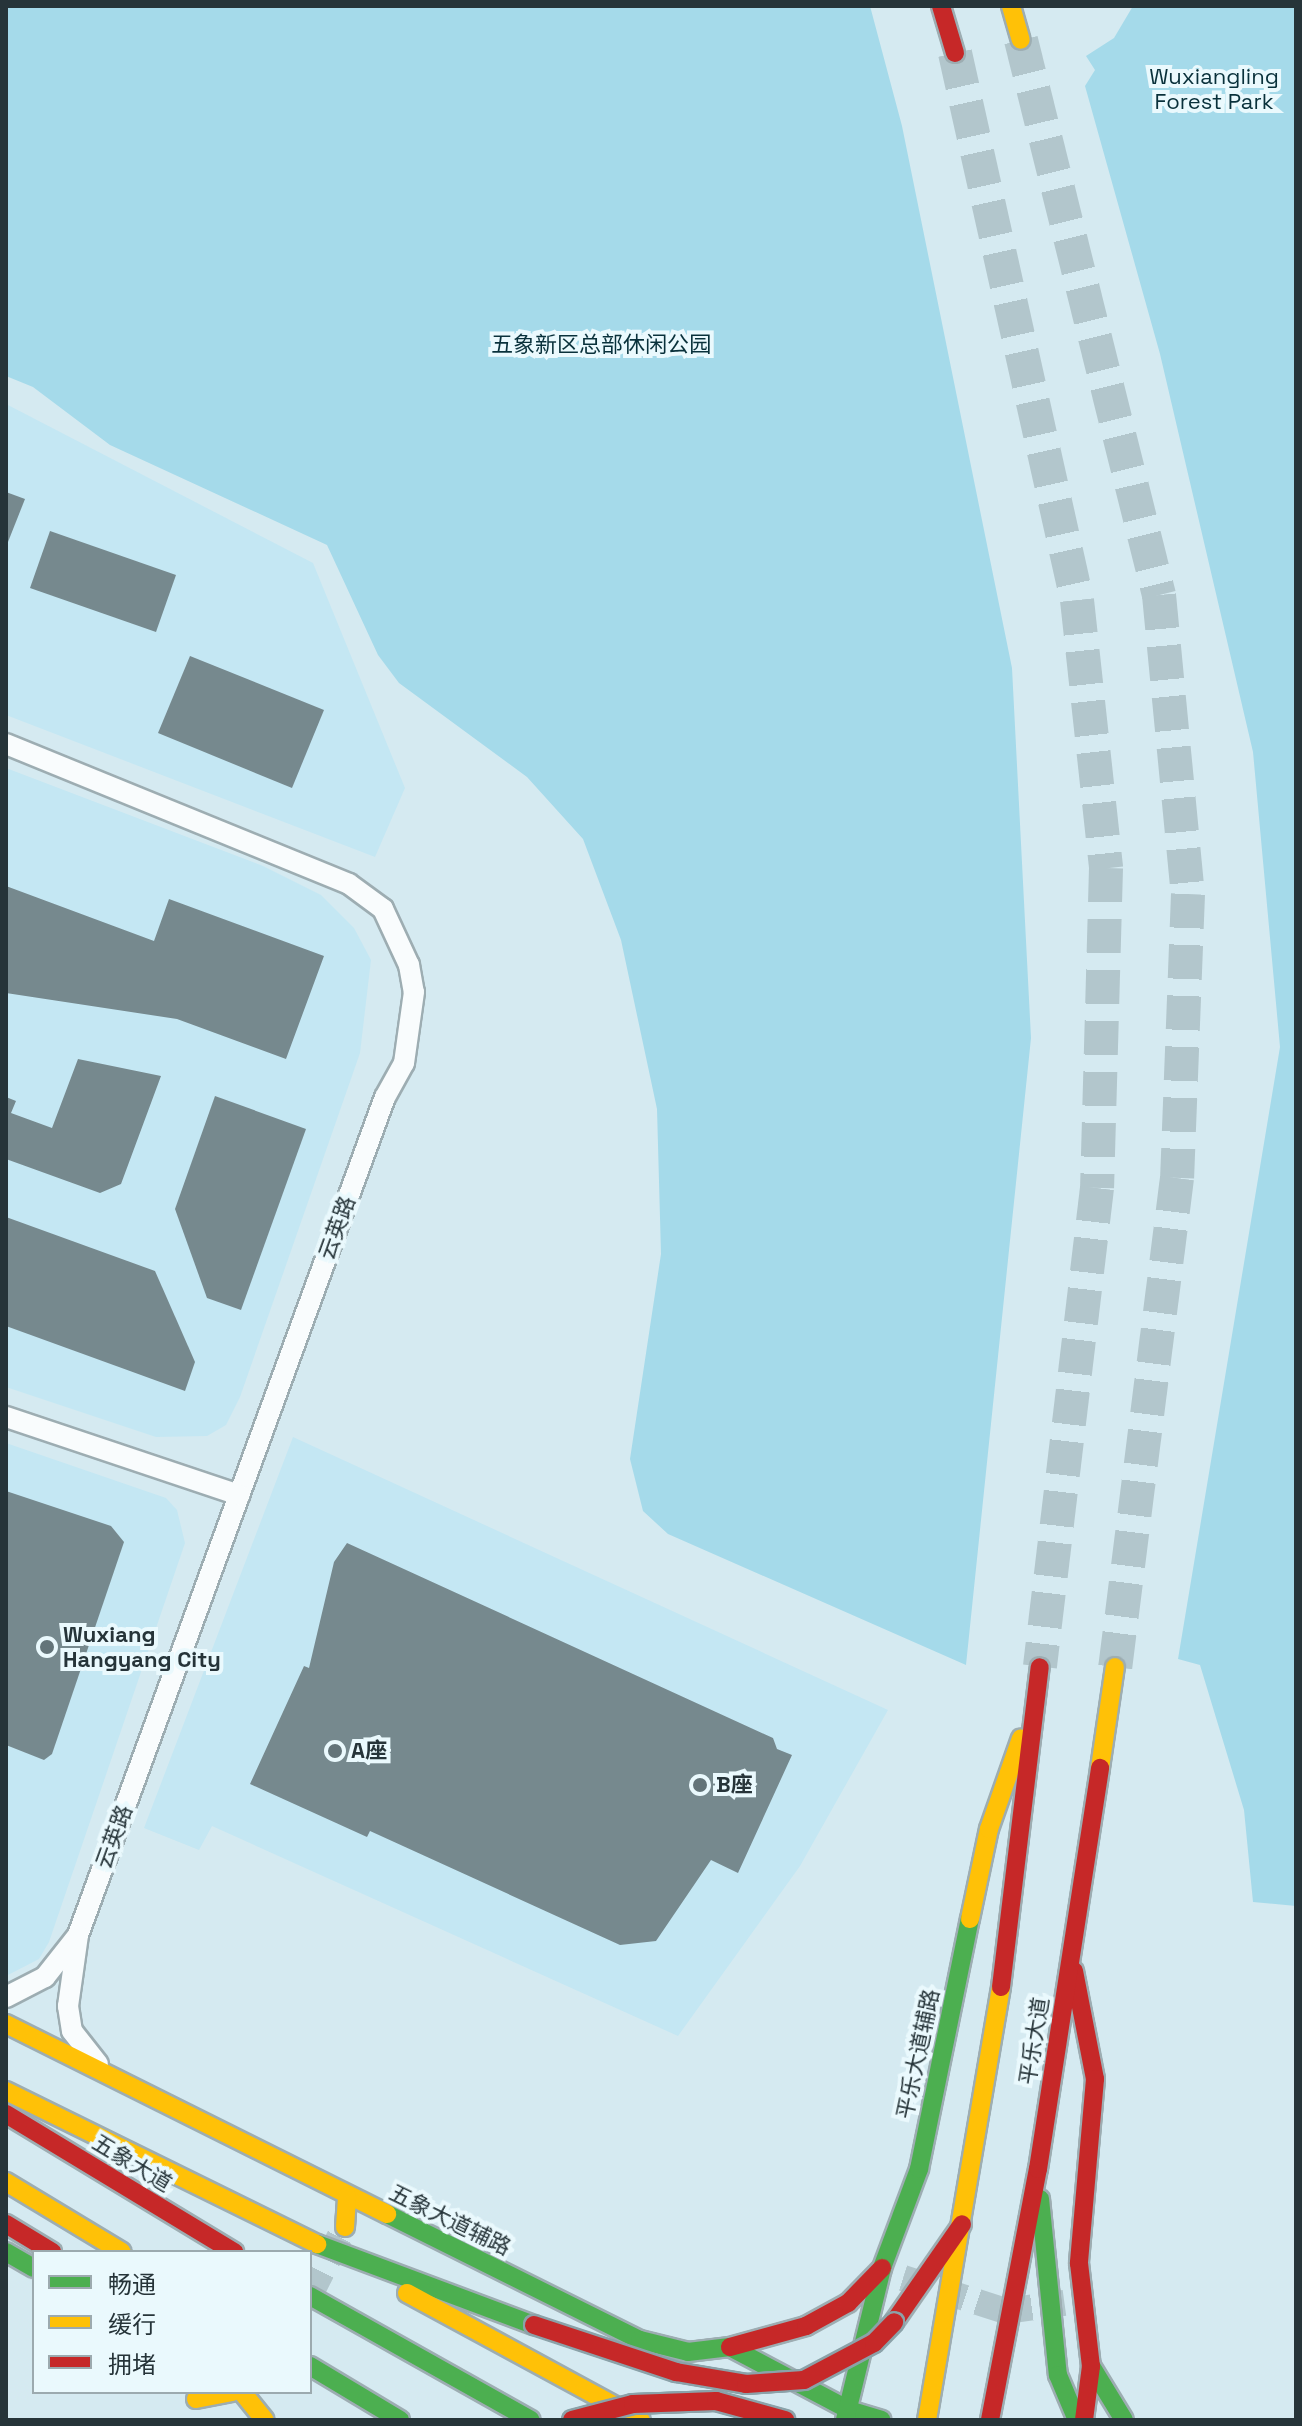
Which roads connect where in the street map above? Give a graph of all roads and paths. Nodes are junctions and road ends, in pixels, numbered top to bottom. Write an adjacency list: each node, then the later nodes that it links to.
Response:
1 (941, 6): 4 (main road)
2 (1011, 6): 3 (main road)
3 (1021, 40)
4 (955, 53)
5 (6, 744): 7 (street, 云英路)
6 (6, 1417): 7 (street)
7 (239, 1495): 11 (street, 云英路)
8 (1040, 1667): 10 (main road)
9 (1115, 1667): 12 (main road, 平乐大道)
10 (1036, 1697): 21 (main road); 29 (main road, 平乐大道辅路)
11 (78, 1935): 13 (street); 15 (street)
12 (1071, 1955): 18 (main road, 平乐大道); 34 (main road)
13 (6, 1997)
14 (6, 2024): 15 (main road, 五象大道辅路)
15 (123, 2083): 20 (main road, 五象大道辅路)
16 (6, 2091): 24 (main road)
17 (6, 2114): 27 (main road, 五象大道)
18 (1038, 2169): 43 (main road, 平乐大道); 44 (main road)
19 (6, 2182): 26 (main road)
20 (347, 2196): 23 (main road); 37 (main road, 五象大道辅路)
21 (968, 2216): 24 (main road, bridge); 53 (main road)
22 (6, 2224): 25 (main road)
23 (345, 2227)
24 (328, 2249): 50 (main road)
25 (49, 2250)
26 (119, 2250)
27 (231, 2250)
28 (6, 2252): 30 (main road)
29 (885, 2261): 33 (main road); 37 (main road, 五象大道辅路); 42 (main road, 平乐大道辅路)
30 (32, 2270)
31 (32, 2271): 32 (main road)
32 (6, 2275)
33 (903, 2278)
34 (1083, 2293): 36 (main road); 38 (main road)
35 (312, 2297): 48 (main road)
36 (1064, 2303)
37 (730, 2347): 42 (main road)
38 (1091, 2366): 44 (main road); 54 (main road)
39 (312, 2367): 47 (main road)
40 (244, 2394): 46 (main road)
41 (192, 2395): 45 (main road)
42 (847, 2415): 52 (main road)
43 (992, 2416)
44 (1077, 2417)
45 (208, 2420)
46 (265, 2420)
47 (400, 2420)
48 (531, 2420)
49 (572, 2420): 51 (main road, bridge)
50 (641, 2420)
51 (785, 2420)
52 (882, 2420)
53 (927, 2420)
54 (1124, 2420)

